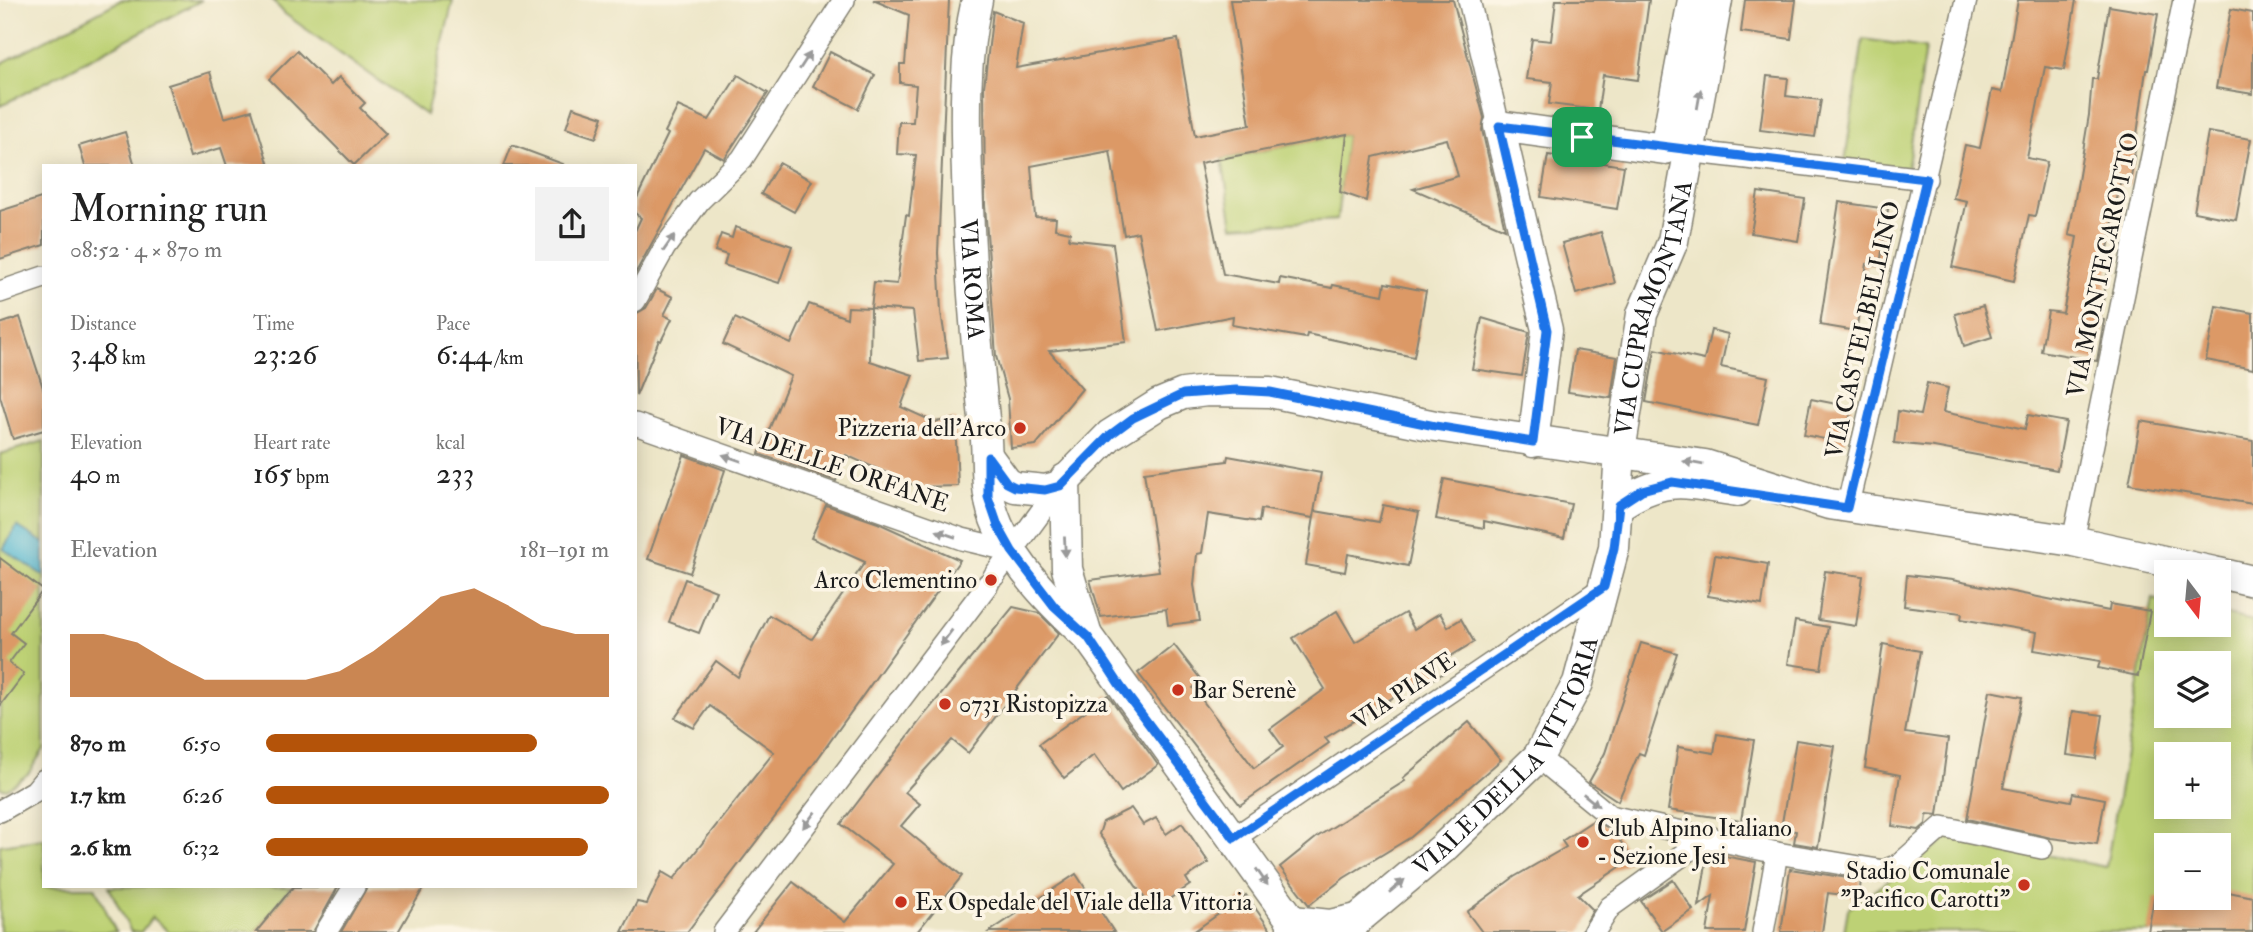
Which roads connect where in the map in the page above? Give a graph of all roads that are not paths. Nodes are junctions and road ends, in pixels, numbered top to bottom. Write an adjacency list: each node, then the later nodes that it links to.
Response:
1 (844, 0): 13 (street, one-way to 1)
2 (977, 0): 17 (main road, VIA ROMA)
3 (1469, 0): 8 (street)
4 (1693, 0): 9 (main road, VIA CUPRAMONTANA)
5 (1717, 0): 9 (main road, VIA CUPRAMONTANA, one-way to 5)
6 (1966, 0): 10 (street, VIA CASTELBELLINO)
7 (2184, 0): 21 (street, VIA MONTECAROTTO)
8 (1499, 126): 9 (main road); 15 (main road)
9 (1677, 150): 10 (street); 16 (main road, VIA CUPRAMONTANA)
10 (1926, 179): 20 (street, VIA CASTELBELLINO)
11 (42, 278): 12 (street)
12 (0, 292)
13 (637, 298)
14 (637, 425): 22 (street, VIA DELLE ORFANE, one-way to 14)
15 (1539, 442): 16 (main road); 18 (main road); 19 (main road)
16 (1620, 451): 19 (main road, VIALE DELLA VITTORIA); 20 (main road, one-way to 16)
17 (988, 457): 18 (main road); 22 (main road, VIA ROMA)
18 (1062, 483): 22 (street); 27 (main road, one-way to 27)
19 (1619, 500): 20 (main road); 26 (main road, VIALE DELLA VITTORIA)
20 (1838, 506): 21 (main road)
21 (2073, 541): 23 (main road)
22 (1012, 551): 27 (main road, VIA ROMA); 39 (street, one-way to 39)
23 (2158, 560)
24 (2231, 576): 25 (main road)
25 (2253, 581)
26 (1604, 587): 28 (main road, VIALE DELLA VITTORIA); 32 (street, VIA PIAVE)
27 (1088, 637): 32 (main road)
28 (1538, 757): 31 (street, one-way to 31); 36 (main road, VIALE DELLA VITTORIA, one-way to 28)
29 (42, 782): 30 (street)
30 (0, 811)
31 (1709, 836): 34 (street); 40 (street)
32 (1234, 838): 37 (main road, one-way to 37)
33 (2042, 848): 34 (street)
34 (1777, 853): 41 (street)
35 (353, 888): 38 (street)
36 (1352, 925): 37 (main road)
37 (1292, 927)
38 (326, 932)
39 (724, 932)
40 (1594, 932)
41 (1763, 932)

